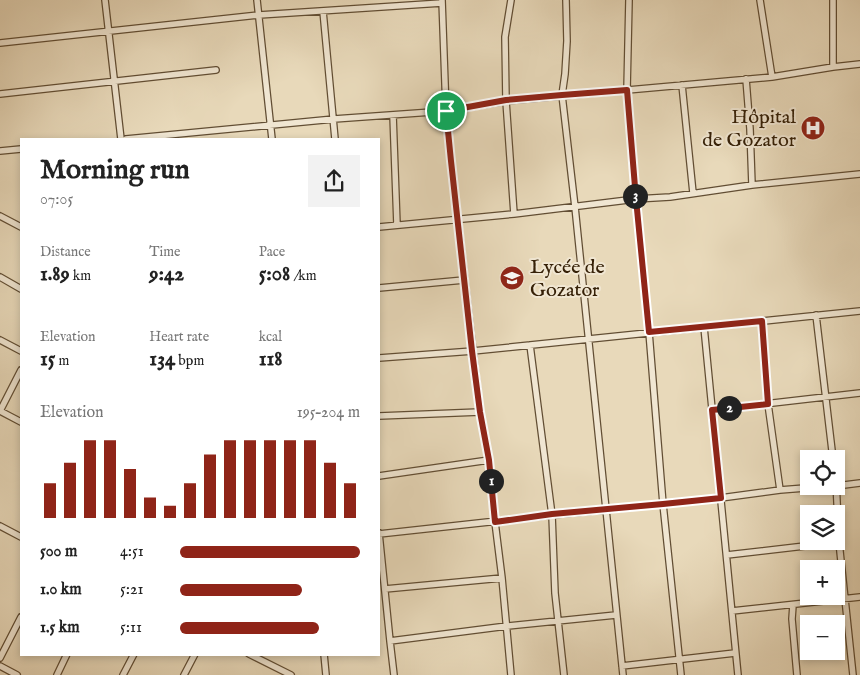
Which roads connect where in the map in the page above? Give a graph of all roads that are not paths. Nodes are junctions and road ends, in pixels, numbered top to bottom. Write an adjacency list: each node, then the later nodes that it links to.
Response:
1 (105, 0): 11 (street)
2 (257, 0): 10 (street)
3 (511, 0): 23 (street)
4 (566, 0): 22 (street)
5 (629, 0): 20 (street)
6 (760, 0): 16 (street)
7 (834, 0): 14 (street)
8 (442, 2): 9 (street); 24 (street)
9 (323, 10): 10 (street); 26 (street)
10 (259, 15): 11 (street); 27 (street)
11 (109, 32): 12 (street); 18 (street)
12 (0, 43)
13 (860, 64): 14 (street)
14 (832, 67): 16 (street)
15 (216, 70): 18 (street)
16 (772, 77): 17 (street)
17 (746, 79): 19 (street); 35 (street)
18 (114, 82): 21 (street); 28 (street)
19 (682, 85): 20 (street); 36 (street)
20 (627, 90): 22 (street); 37 (street)
21 (0, 94)
22 (562, 95): 23 (street); 38 (street)
23 (506, 100): 24 (street); 39 (street)
24 (446, 111): 25 (street); 41 (street)
25 (393, 114): 26 (street); 42 (street)
26 (334, 119): 27 (street); 31 (street)
27 (270, 125): 29 (street); 30 (street)
28 (120, 138)
29 (134, 138)
30 (272, 138)
31 (335, 138)
32 (20, 149): 33 (street)
33 (0, 151)
34 (860, 174): 35 (street)
35 (752, 185): 36 (street)
36 (693, 193): 37 (street)
37 (636, 199): 38 (street); 53 (street)
38 (575, 207): 39 (street); 54 (street)
39 (514, 214): 41 (street)
40 (0, 216): 43 (street)
41 (458, 218): 42 (street); 46 (street)
42 (396, 225): 44 (street)
43 (20, 226)
44 (380, 227)
45 (0, 278): 47 (street)
46 (464, 280): 48 (street); 58 (street)
47 (20, 288)
48 (380, 288)
49 (860, 311): 50 (street)
50 (816, 315): 51 (street); 62 (street)
51 (762, 321): 52 (street); 63 (street)
52 (704, 327): 53 (street); 64 (street)
53 (649, 332): 54 (street); 76 (street)
54 (588, 339): 56 (street); 77 (street)
55 (0, 340): 57 (street)
56 (530, 345): 58 (street); 78 (street)
57 (20, 351)
58 (472, 351): 59 (street); 65 (street)
59 (380, 358)
60 (20, 372): 67 (street)
61 (860, 393): 62 (street)
62 (826, 398): 63 (street); 68 (street)
63 (768, 404): 64 (street); 74 (street)
64 (712, 410): 75 (street)
65 (480, 412): 66 (street); 69 (street)
66 (380, 416)
67 (20, 421)
68 (832, 450)
69 (489, 460): 70 (street); 79 (street)
70 (380, 476)
71 (860, 483): 72 (street)
72 (845, 485)
73 (800, 488): 74 (street)
74 (780, 490): 75 (street)
75 (721, 498): 76 (street); 85 (street)
76 (663, 504): 77 (street); 105 (street)
77 (605, 510): 78 (street); 93 (street)
78 (552, 514): 79 (street); 95 (street)
79 (495, 522): 81 (street); 86 (street)
80 (0, 526): 82 (street)
81 (380, 533)
82 (20, 536)
83 (380, 542): 87 (street)
84 (800, 547): 85 (street)
85 (727, 555): 92 (street)
86 (502, 578): 87 (street); 96 (street)
87 (385, 588): 97 (street)
88 (860, 598): 89 (street)
89 (845, 599): 121 (street)
90 (800, 604): 91 (street)
91 (792, 605): 92 (street); 120 (street)
92 (732, 611): 98 (street)
93 (616, 616): 95 (street); 107 (street)
94 (20, 619): 104 (street)
95 (558, 621): 96 (street); 116 (street)
96 (507, 626): 97 (street); 115 (street)
97 (390, 641): 114 (street)
98 (735, 654): 105 (street); 119 (street)
99 (66, 656): 109 (street)
100 (133, 656): 110 (street)
101 (193, 656): 111 (street)
102 (253, 656): 112 (street)
103 (324, 656): 113 (street)
104 (0, 658)
105 (679, 660): 107 (street); 118 (street)
106 (0, 666): 108 (street)
107 (622, 666): 117 (street)
108 (17, 675)
109 (57, 675)
110 (122, 675)
111 (184, 675)
112 (291, 675)
113 (326, 675)
114 (394, 675)
115 (512, 675)
116 (564, 675)
117 (623, 675)
118 (681, 675)
119 (738, 675)
120 (798, 675)
121 (852, 675)

